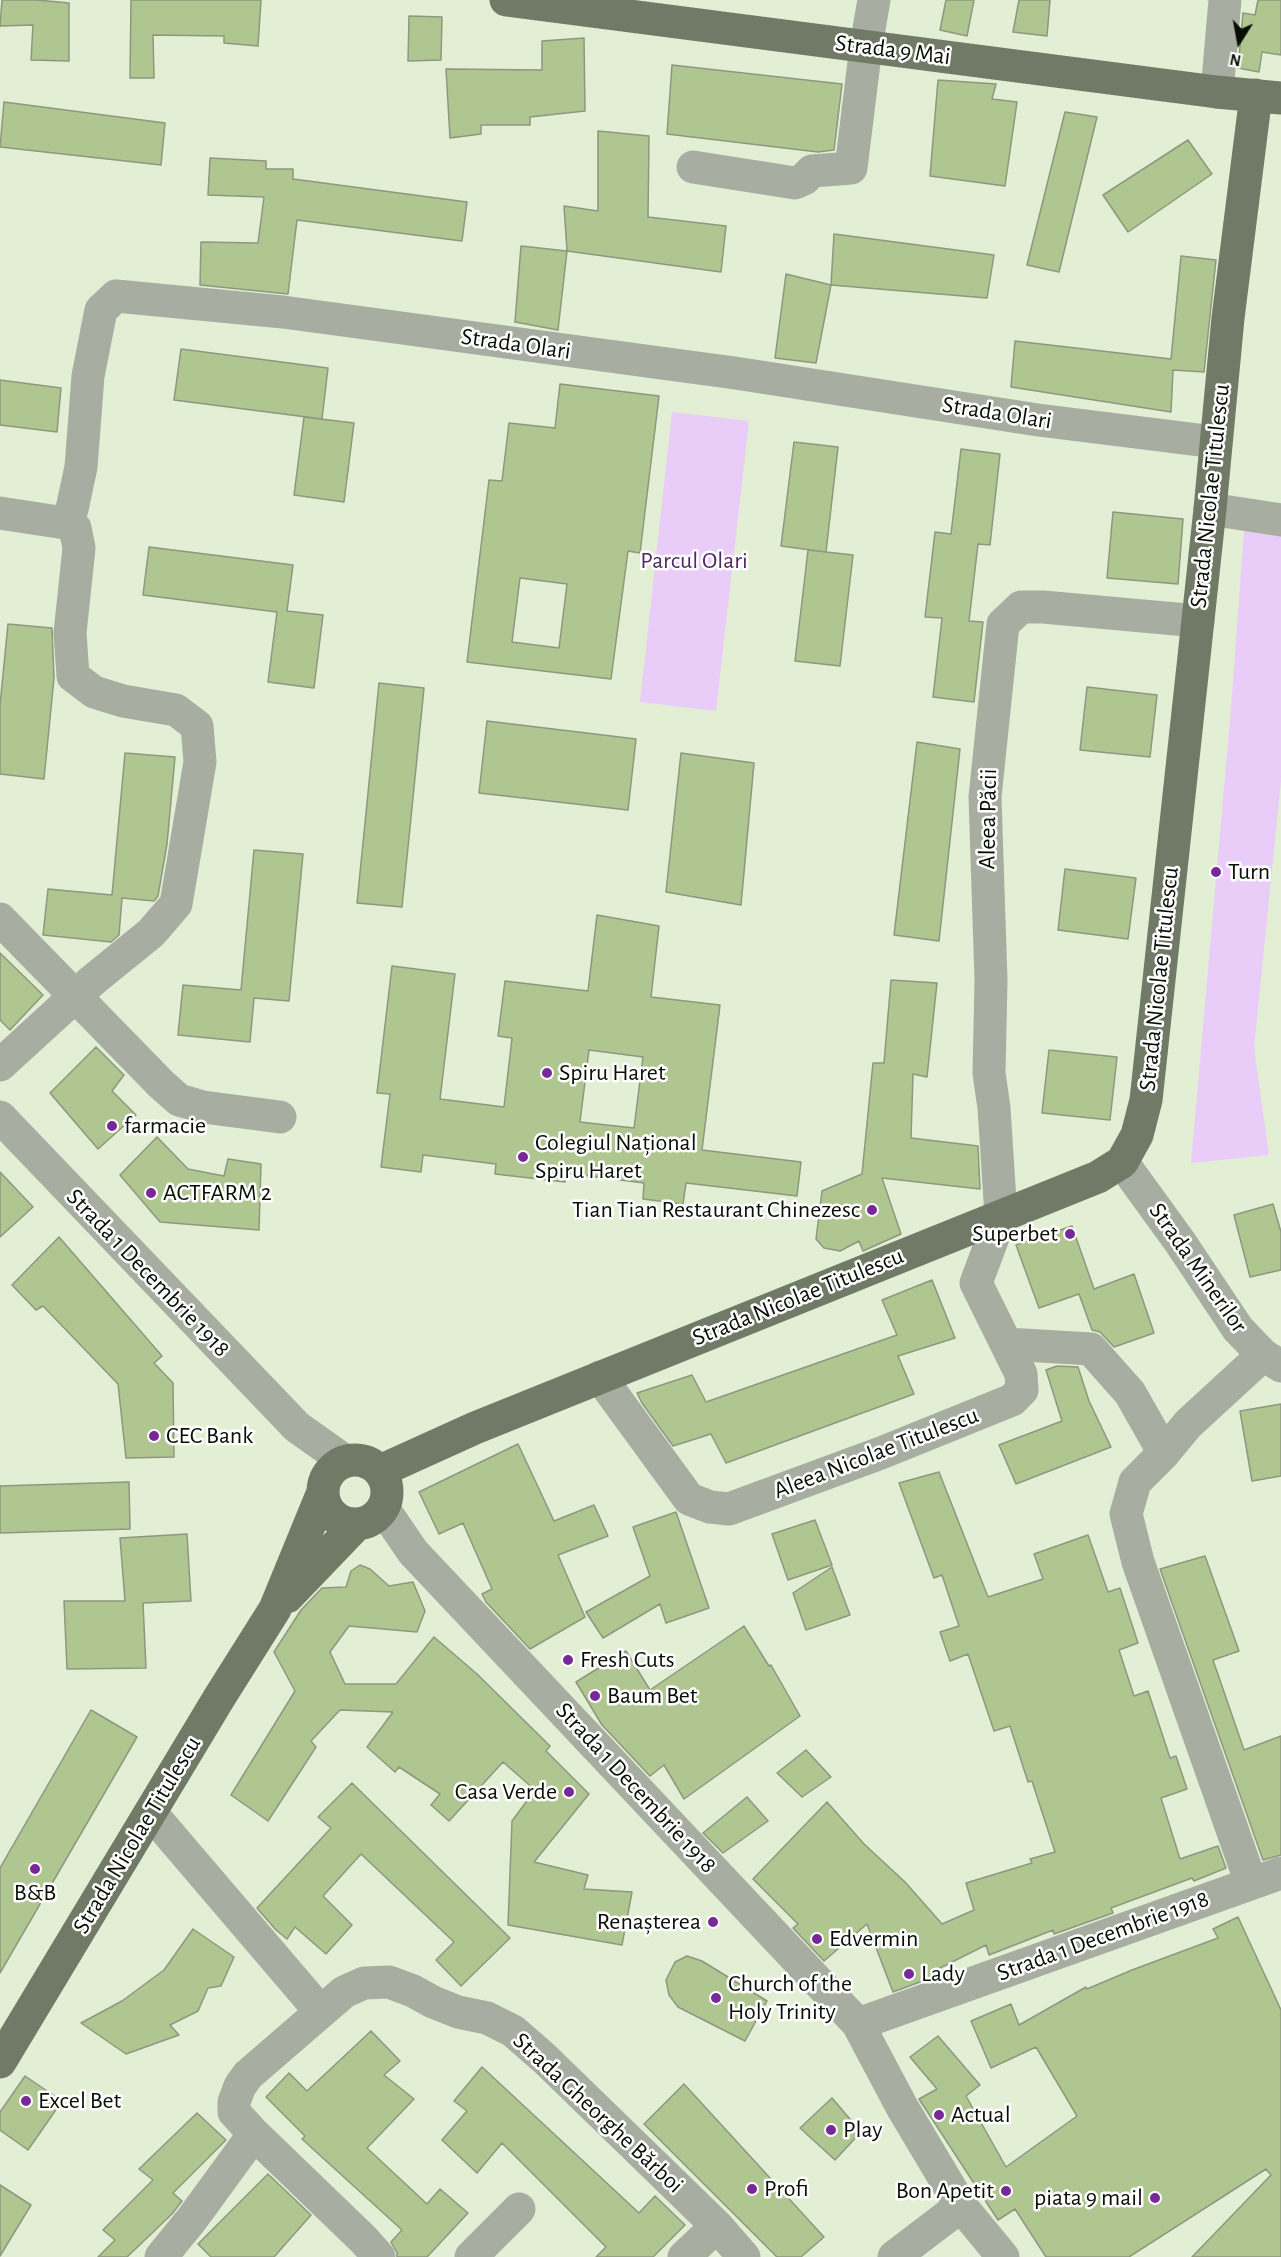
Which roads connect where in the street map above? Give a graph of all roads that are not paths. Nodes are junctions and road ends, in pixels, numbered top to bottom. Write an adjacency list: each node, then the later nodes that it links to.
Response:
1 (506, 0): 4 (main road, Strada 9 Mai)
2 (874, 0): 4 (street)
3 (1225, 0): 5 (street)
4 (866, 46): 5 (main road, Strada 9 Mai); 7 (street)
5 (1217, 92): 6 (main road, Strada 9 Mai)
6 (1269, 97): 8 (main road, Strada Nicolae Titulescu)
7 (693, 167)
8 (1215, 442): 9 (main road, Strada Nicolae Titulescu); 12 (street, Strada Olari)
9 (1210, 509): 11 (street); 13 (main road, Strada Nicolae Titulescu)
10 (0, 513): 12 (street)
11 (1281, 520)
12 (65, 523): 15 (street)
13 (1198, 621): 19 (main road, Strada Nicolae Titulescu); 20 (street, Aleea Păcii)
14 (0, 919): 15 (street)
15 (75, 996): 16 (street); 18 (street)
16 (0, 1065)
17 (0, 1117): 25 (street, Strada 1 Decembrie 1918)
18 (280, 1117)
19 (1122, 1162): 20 (main road, Strada Nicolae Titulescu); 22 (street, Strada Minerilor)
20 (1001, 1216): 21 (street, Aleea Nicolae Titulescu); 23 (main road, Strada Nicolae Titulescu)
21 (1007, 1344): 23 (street, Aleea Nicolae Titulescu); 24 (street)
22 (1272, 1360): 24 (street)
23 (600, 1377): 26 (main road, Strada Nicolae Titulescu)
24 (1164, 1453): 29 (street)
25 (331, 1478): 26 (main road); 26 (main road); 27 (main road, Strada Nicolae Titulescu)
26 (375, 1505): 27 (main road, Strada Nicolae Titulescu); 31 (street, Strada 1 Decembrie 1918)
27 (275, 1609): 28 (main road, Strada Nicolae Titulescu)
28 (151, 1813): 30 (street); 32 (main road, Strada Nicolae Titulescu)
29 (1266, 1878): 31 (street, Strada 1 Decembrie 1918)
30 (320, 2011): 33 (street, Strada Gheorghe Bărboi); 36 (street, Strada Gheorghe Bărboi)
31 (858, 2024): 34 (street, Strada 1 Decembrie 1918)
32 (0, 2062)
33 (254, 2134): 37 (street); 38 (street, Strada Gheorghe Bărboi)
34 (961, 2206): 42 (street); 43 (street, Strada 1 Decembrie 1918)
35 (519, 2209): 39 (street)
36 (717, 2226): 40 (street); 41 (street, Strada Gheorghe Bărboi)
37 (161, 2257)
38 (379, 2257)
39 (471, 2257)
40 (684, 2257)
41 (744, 2257)
42 (894, 2257)
43 (1003, 2257)

